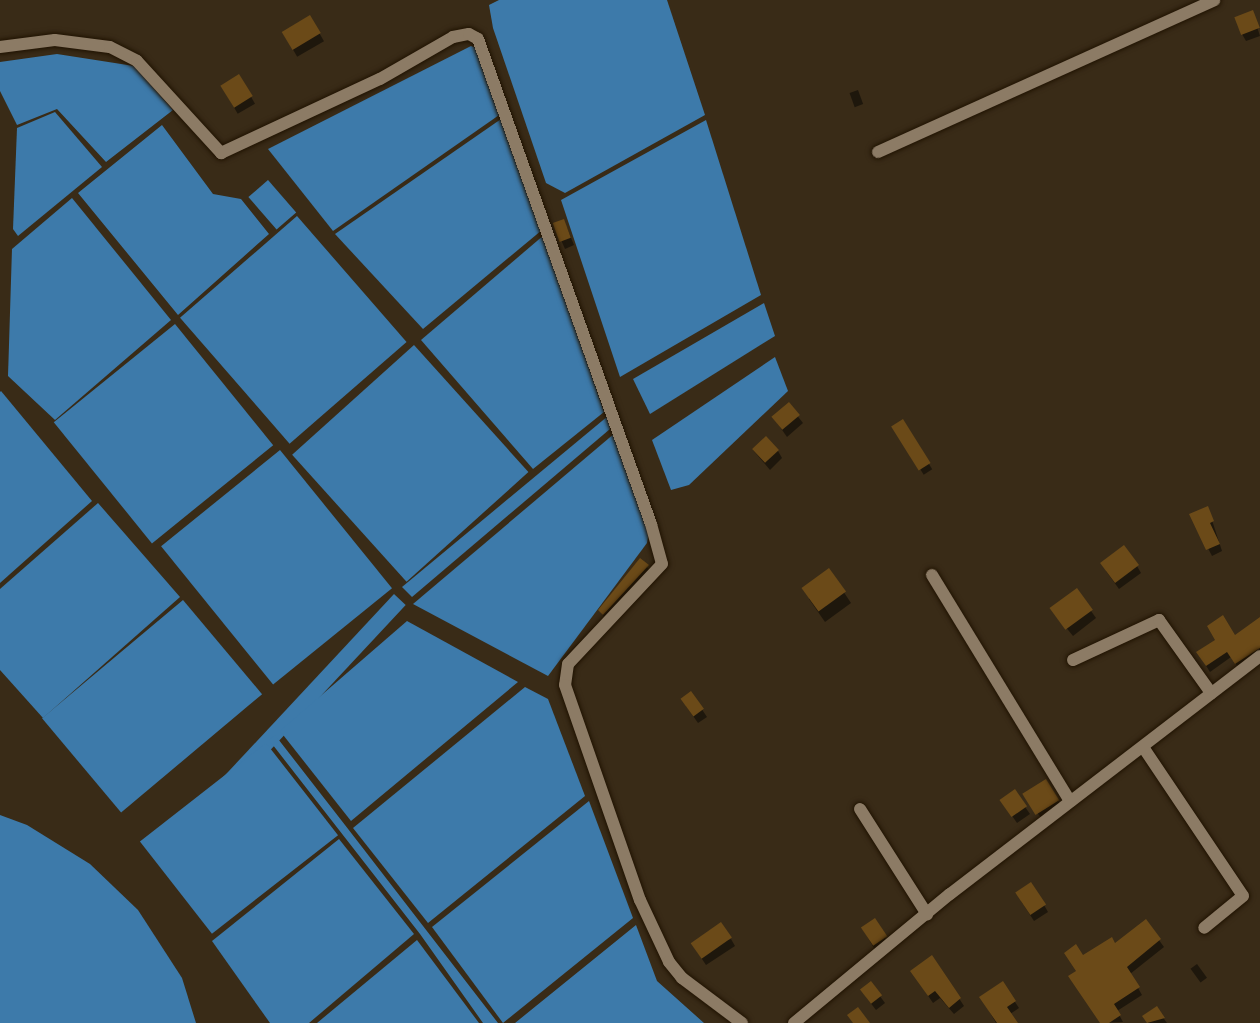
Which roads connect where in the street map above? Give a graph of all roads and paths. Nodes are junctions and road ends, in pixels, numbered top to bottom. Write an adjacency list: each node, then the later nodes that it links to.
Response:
1 (1214, 0): 3 (street)
2 (0, 47): 13 (street)
3 (878, 152)
4 (932, 575): 9 (street)
5 (1260, 656): 7 (street)
6 (1073, 660): 7 (street)
7 (1211, 693): 8 (street)
8 (1143, 747): 9 (street); 12 (street)
9 (1070, 801): 11 (street)
10 (860, 809): 11 (street)
11 (927, 914): 14 (street)
12 (1204, 928)
13 (742, 1023)
14 (794, 1023)

